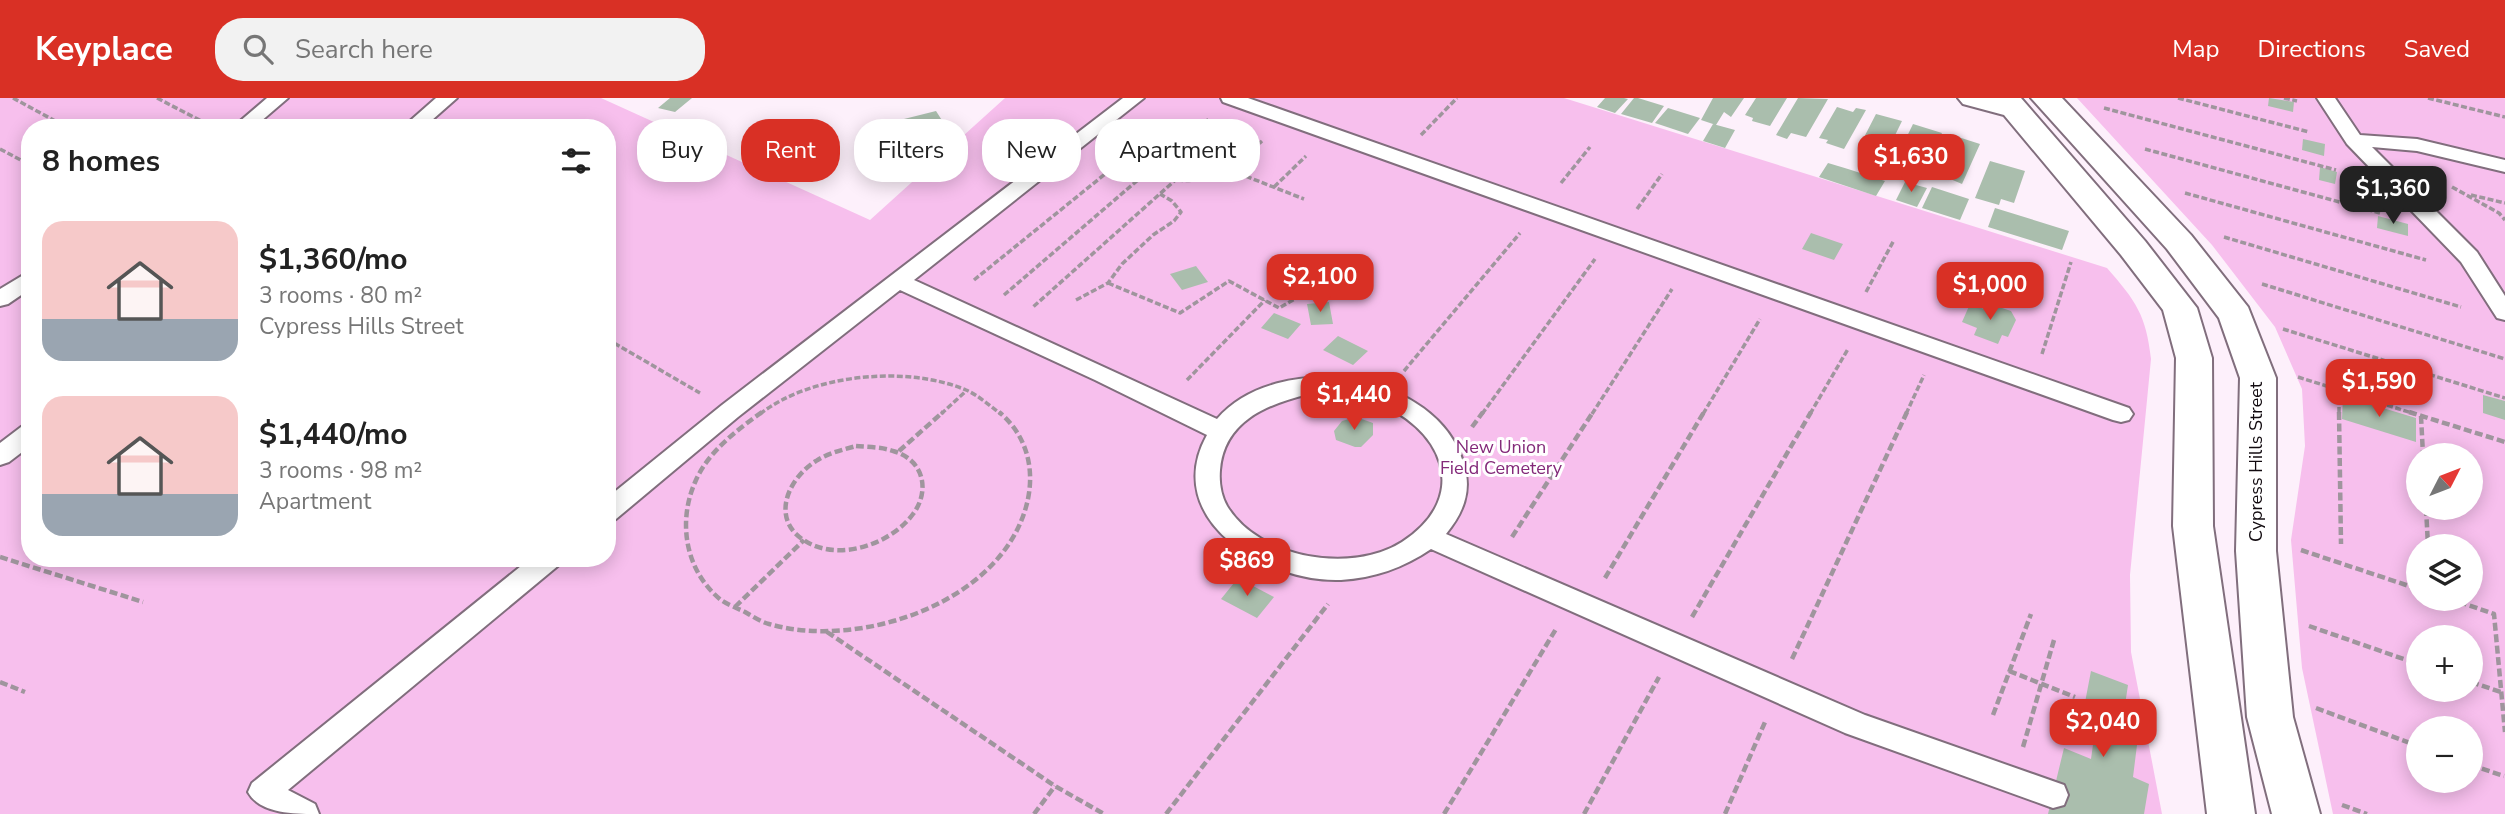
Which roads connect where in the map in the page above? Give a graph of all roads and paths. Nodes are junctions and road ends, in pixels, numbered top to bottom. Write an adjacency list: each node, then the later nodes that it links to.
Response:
1 (13, 98): 16 (path)
2 (157, 98): 17 (path)
3 (279, 98): 18 (lane)
4 (448, 98): 19 (lane)
5 (1135, 98): 50 (lane)
6 (1231, 98): 15 (lane); 20 (path)
7 (1457, 98): 27 (path)
8 (1973, 98): 12 (street)
9 (2178, 98): 22 (path)
10 (2326, 98): 22 (lane)
11 (2428, 98): 14 (path)
12 (2021, 102): 133 (street); 134 (street, Cypress Hills Street)
13 (2093, 105): 36 (path)
14 (2505, 117)
15 (1288, 118): 21 (lane); 23 (path)
16 (52, 119)
17 (197, 119)
18 (252, 119)
19 (422, 119)
20 (1208, 119)
21 (1330, 134): 27 (lane); 35 (path)
22 (2356, 142): 29 (lane); 36 (lane)
23 (1260, 143)
24 (1590, 147): 42 (path)
25 (2143, 148): 43 (path)
26 (0, 149): 28 (path)
27 (1398, 158): 42 (lane)
28 (21, 160)
29 (2505, 166)
30 (1662, 174): 44 (path)
31 (1095, 182): 59 (path)
32 (1135, 182): 62 (path)
33 (1174, 182): 39 (path)
34 (1260, 182): 35 (path)
35 (1274, 187): 40 (path)
36 (2400, 187): 43 (lane)
37 (2183, 192): 49 (path)
38 (2463, 193): 41 (path)
39 (1160, 194): 51 (path); 65 (path)
40 (1304, 199)
41 (2505, 203)
42 (1540, 208): 44 (lane); 73 (path)
43 (2442, 230): 49 (lane)
44 (1616, 235): 47 (lane); 85 (path)
45 (2223, 237): 60 (path)
46 (1894, 240): 63 (path)
47 (1690, 261): 55 (lane); 93 (path)
48 (2071, 262): 70 (path)
49 (2481, 276): 61 (lane)
50 (898, 281): 59 (lane); 76 (lane)
51 (1108, 283): 57 (path); 58 (path)
52 (2260, 283): 68 (path)
53 (21, 284): 56 (lane)
54 (1321, 284): 58 (path)
55 (1776, 292): 63 (lane); 99 (path)
56 (0, 299)
57 (1076, 300)
58 (1265, 300): 75 (path)
59 (945, 304): 62 (lane)
60 (2465, 308)
61 (2505, 313)
62 (977, 318): 65 (lane)
63 (1858, 321): 67 (lane); 106 (path)
64 (2275, 327): 74 (path)
65 (1006, 331): 75 (lane)
66 (616, 344): 76 (path)
67 (1936, 348): 70 (lane); 112 (path)
68 (2505, 359)
69 (2297, 377): 72 (path)
70 (2033, 383): 77 (lane)
71 (967, 390): 83 (path); 100 (path); 104 (path)
72 (2339, 390): 78 (path); 89 (path)
73 (1383, 395): 79 (lane); 85 (lane)
74 (2505, 398)
75 (1165, 404): 79 (lane)
76 (730, 411): 86 (lane)
77 (2121, 414)
78 (2421, 416): 81 (path); 82 (path)
79 (1220, 431): 96 (lane)
80 (21, 440): 84 (lane)
81 (2505, 442)
82 (2422, 443)
83 (899, 452): 88 (path); 88 (path)
84 (0, 456)
85 (1451, 456): 87 (lane)
86 (616, 505)
87 (1430, 538): 93 (lane); 96 (lane)
88 (803, 540): 100 (path)
89 (2341, 544)
90 (2301, 550): 97 (path)
91 (0, 557): 92 (path)
92 (21, 564)
93 (1494, 565): 99 (lane)
94 (32, 567): 98 (path)
95 (539, 567): 126 (lane)
96 (1354, 570): 129 (path)
97 (2406, 585)
98 (143, 602)
99 (1581, 603): 106 (lane); 130 (path)
100 (735, 607): 104 (path)
101 (2483, 610): 114 (path)
102 (2031, 614): 108 (path)
103 (2298, 622): 107 (path)
104 (827, 632): 123 (path)
105 (2054, 640): 110 (path)
106 (1676, 645): 112 (lane); 131 (path)
107 (2406, 660)
108 (2009, 671): 110 (path); 117 (path)
109 (0, 682): 113 (path)
110 (2042, 684): 115 (path); 122 (path)
111 (2483, 686): 114 (path)
112 (1778, 690): 122 (lane); 132 (path)
113 (25, 692)
114 (2501, 692): 118 (path)
115 (2075, 697)
116 (2308, 706): 119 (path)
117 (1993, 715)
118 (2505, 732)
119 (2406, 742)
120 (2483, 769): 121 (path)
121 (2504, 776)
122 (2013, 781): 124 (lane)
123 (1055, 786): 127 (path); 128 (path)
124 (2053, 795)
125 (2342, 804): 135 (path)
126 (304, 814)
127 (1034, 814)
128 (1104, 814)
129 (1166, 814)
130 (1444, 814)
131 (1584, 814)
132 (1725, 814)
133 (2231, 814)
134 (2296, 814)
135 (2367, 814)

